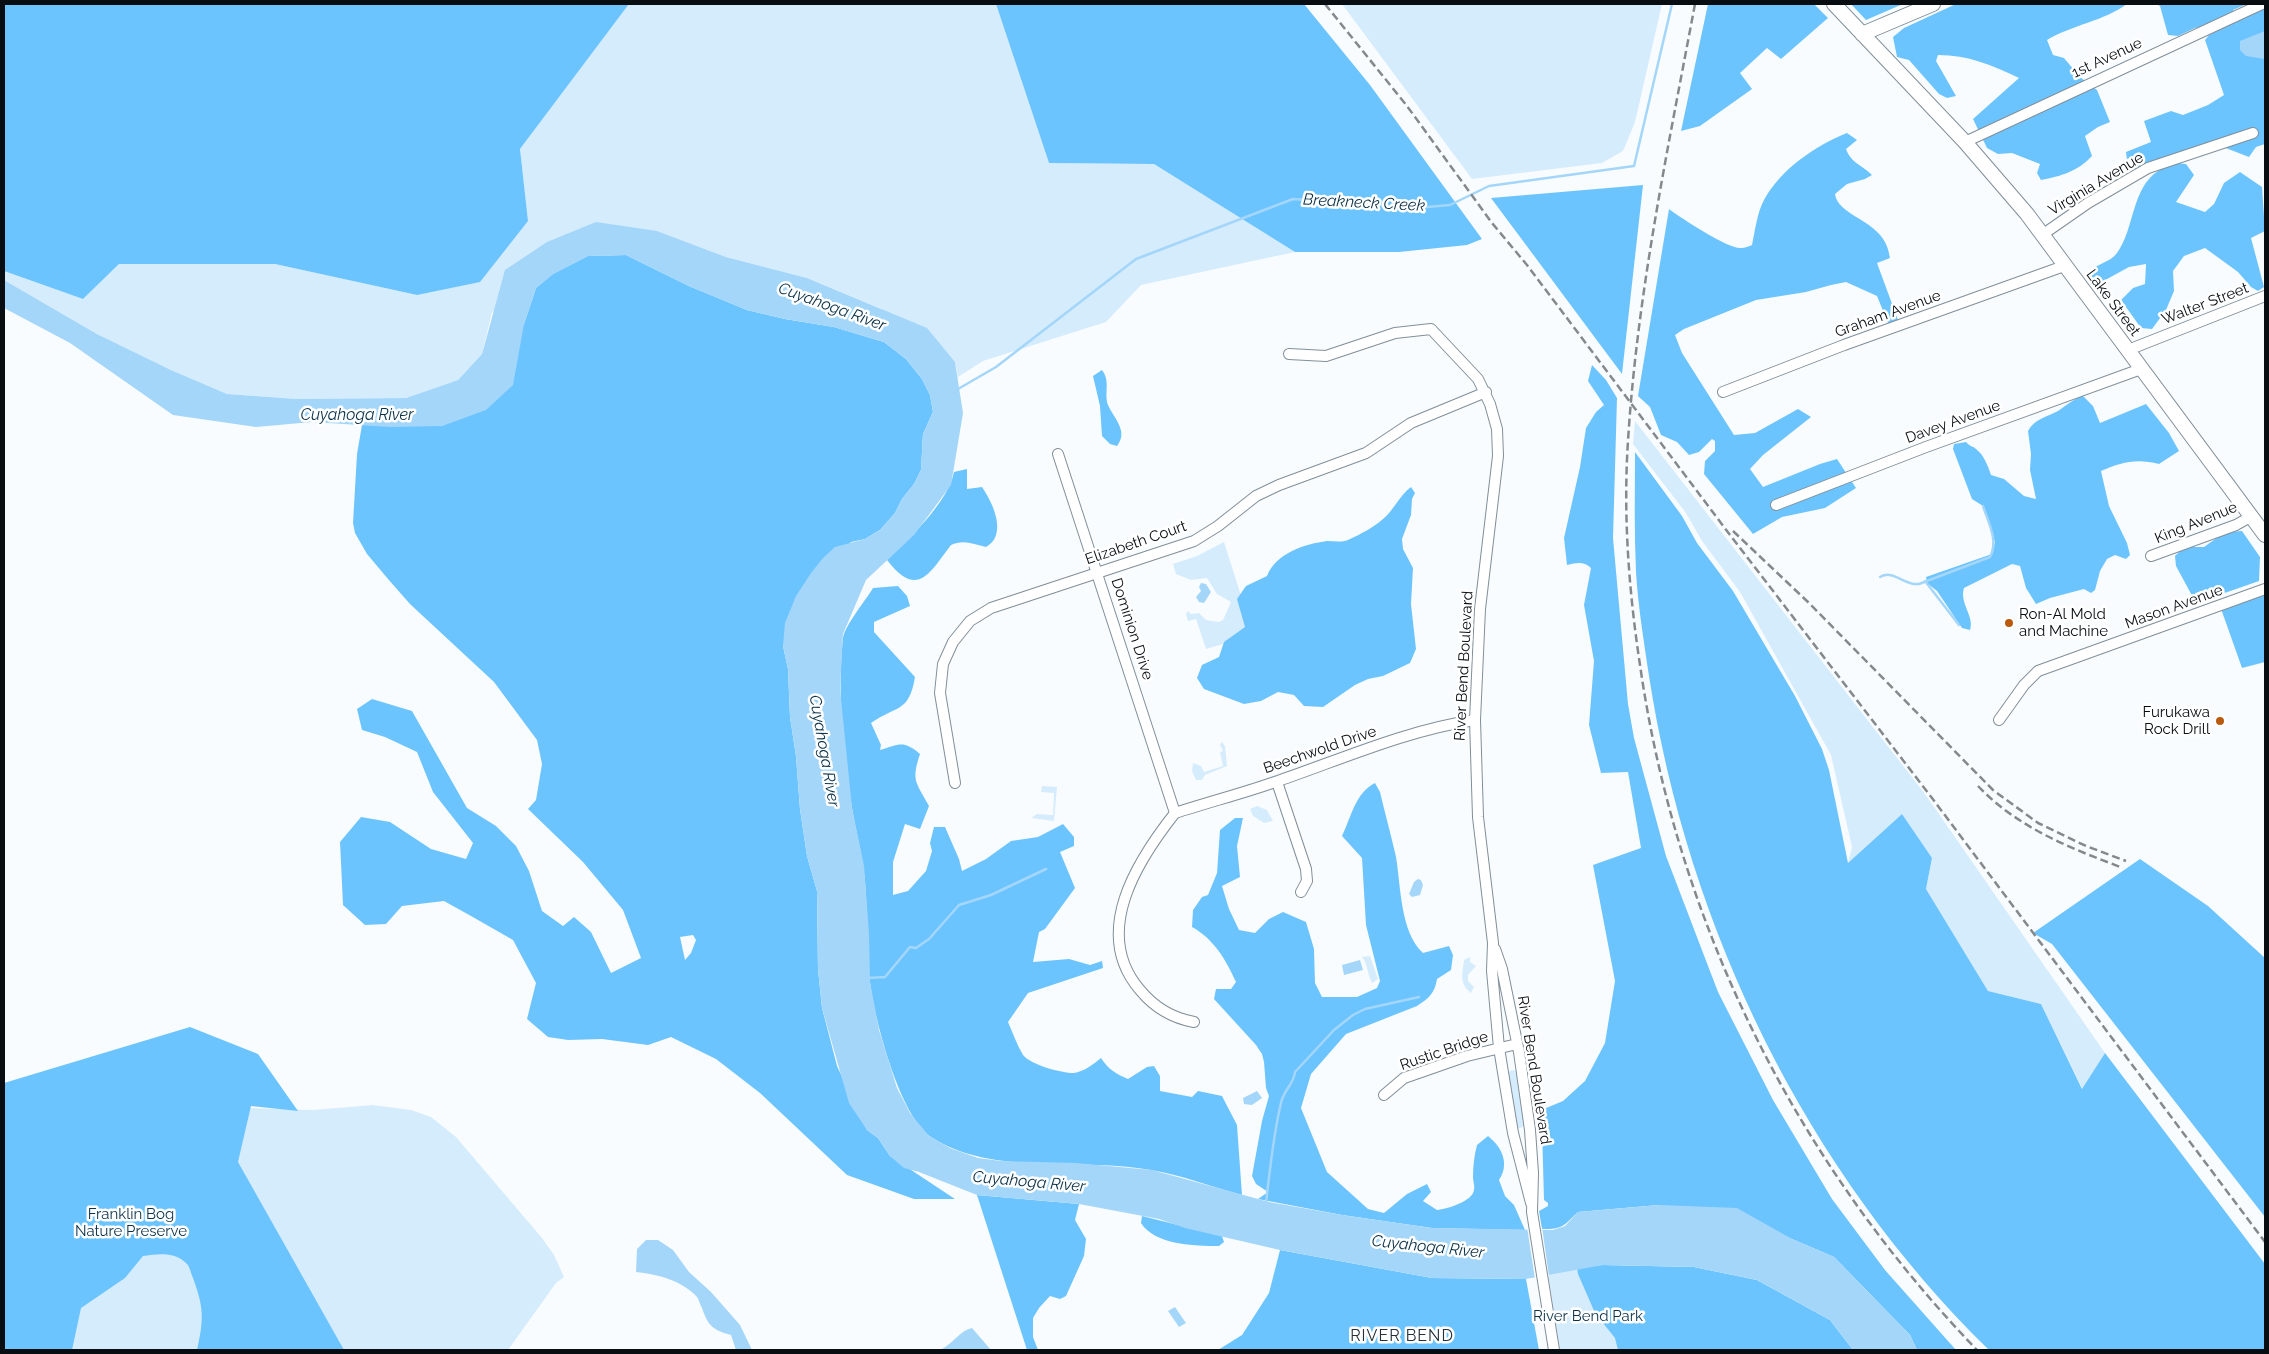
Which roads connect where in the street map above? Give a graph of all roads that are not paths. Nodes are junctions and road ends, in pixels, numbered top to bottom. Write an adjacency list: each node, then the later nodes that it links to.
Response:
1 (1834, 4): 4 (street, Lake Street)
2 (1933, 4): 4 (street)
3 (2262, 4): 6 (street, 1st Avenue)
4 (1862, 34): 6 (street, Lake Street)
5 (2253, 133): 7 (street, Virginia Avenue)
6 (1965, 142): 7 (street, Lake Street)
7 (2042, 235): 8 (street, Lake Street)
8 (2064, 266): 10 (street, Lake Street); 14 (street, Graham Avenue)
9 (2265, 296): 10 (street, Walter Street)
10 (2128, 350): 12 (street, Lake Street)
11 (1288, 354): 13 (street, River Bend Boulevard)
12 (2141, 370): 16 (street, Davey Avenue); 17 (street, Lake Street)
13 (1486, 392): 20 (street, Elizabeth Court); 22 (street, River Bend Boulevard)
14 (1722, 392)
15 (1058, 454): 20 (street, Dominion Drive)
16 (1776, 505)
17 (2252, 516): 18 (street, Lake Street); 19 (street, King Avenue)
18 (2265, 534)
19 (2151, 556)
20 (1098, 572): 25 (street, Elizabeth Court); 26 (street, Dominion Drive)
21 (2265, 589): 23 (street, Mason Avenue)
22 (1475, 720): 24 (street, Beechwold Drive); 28 (street, River Bend Boulevard)
23 (1999, 720)
24 (1277, 782): 26 (street, Beechwold Drive); 27 (street)
25 (956, 783)
26 (1175, 813): 29 (street)
27 (1301, 892)
28 (1492, 943): 30 (street, River Bend Boulevard); 31 (street, River Bend Boulevard)
29 (1194, 1022)
30 (1518, 1044): 31 (street, Rustic Bridge); 33 (street, River Bend Boulevard)
31 (1499, 1048): 32 (street, Rustic Bridge); 33 (street, River Bend Boulevard)
32 (1384, 1096)
33 (1532, 1208): 34 (street, River Bend Boulevard)
34 (1554, 1350)

